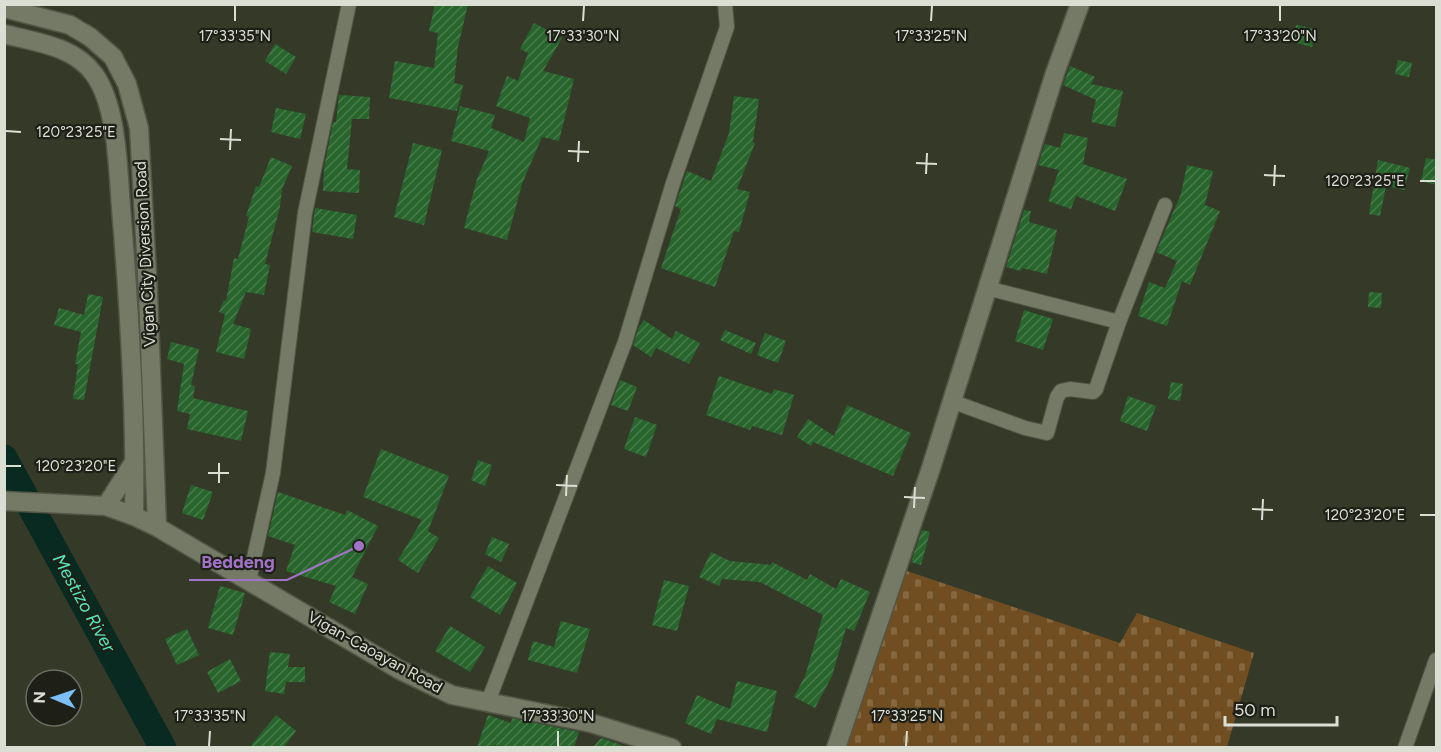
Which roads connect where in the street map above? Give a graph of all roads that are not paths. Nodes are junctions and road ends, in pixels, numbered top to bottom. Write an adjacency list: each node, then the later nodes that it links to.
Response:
1 (349, 4): 17 (street)
2 (725, 4): 19 (street)
3 (1080, 4): 7 (main road)
4 (4, 8): 11 (main road, Vigan City Diversion Road)
5 (4, 34): 10 (main road, Vigan City Diversion Road)
6 (1165, 205): 8 (street)
7 (987, 288): 8 (street); 9 (main road)
8 (1119, 322): 9 (street)
9 (951, 401): 21 (main road)
10 (135, 461): 13 (main road); 14 (main road, Vigan City Diversion Road)
11 (155, 470): 15 (main road, Vigan City Diversion Road); 16 (main road, Vigan City Diversion Road)
12 (4, 501): 13 (main road, Vigan-Caoayan Road)
13 (102, 506): 14 (main road, Vigan-Caoayan Road)
14 (134, 516): 15 (main road, Vigan-Caoayan Road)
15 (157, 527): 16 (main road, Vigan-Caoayan Road)
16 (176, 539): 17 (main road, Vigan-Caoayan Road)
17 (249, 580): 19 (main road, Vigan-Caoayan Road)
18 (1437, 660): 22 (street)
19 (488, 702): 20 (main road, Vigan-Caoayan Road)
20 (672, 747)
21 (836, 747)
22 (1405, 747)

